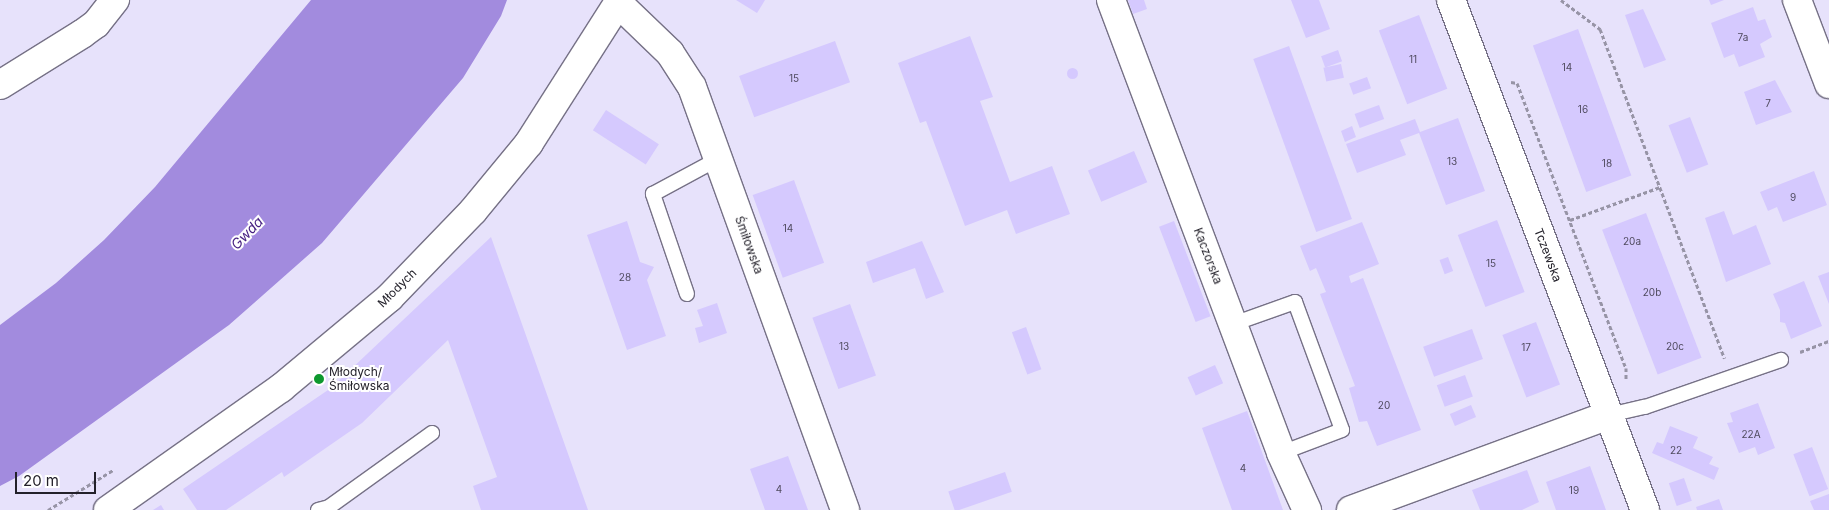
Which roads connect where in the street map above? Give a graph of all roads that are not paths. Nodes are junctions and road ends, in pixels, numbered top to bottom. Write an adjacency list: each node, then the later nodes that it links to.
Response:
1 (115, 0): 7 (street)
2 (1111, 0): 10 (street, Kaczorska)
3 (1451, 0): 12 (street, Tczewska)
4 (1797, 0): 6 (street)
5 (619, 1): 8 (street, Śmiłowska); 15 (street, Młodych)
6 (1829, 84)
7 (0, 85)
8 (718, 159): 9 (lane); 17 (street, Śmiłowska)
9 (687, 294)
10 (1233, 324): 14 (street, Kaczorska); 14 (lane)
11 (1781, 360): 12 (lane)
12 (1618, 413): 19 (street); 20 (street, Tczewska)
13 (432, 433): 16 (lane)
14 (1281, 453): 18 (street, Kaczorska)
15 (108, 510)
16 (318, 510)
17 (845, 510)
18 (1308, 510)
19 (1351, 510)
20 (1645, 510)

